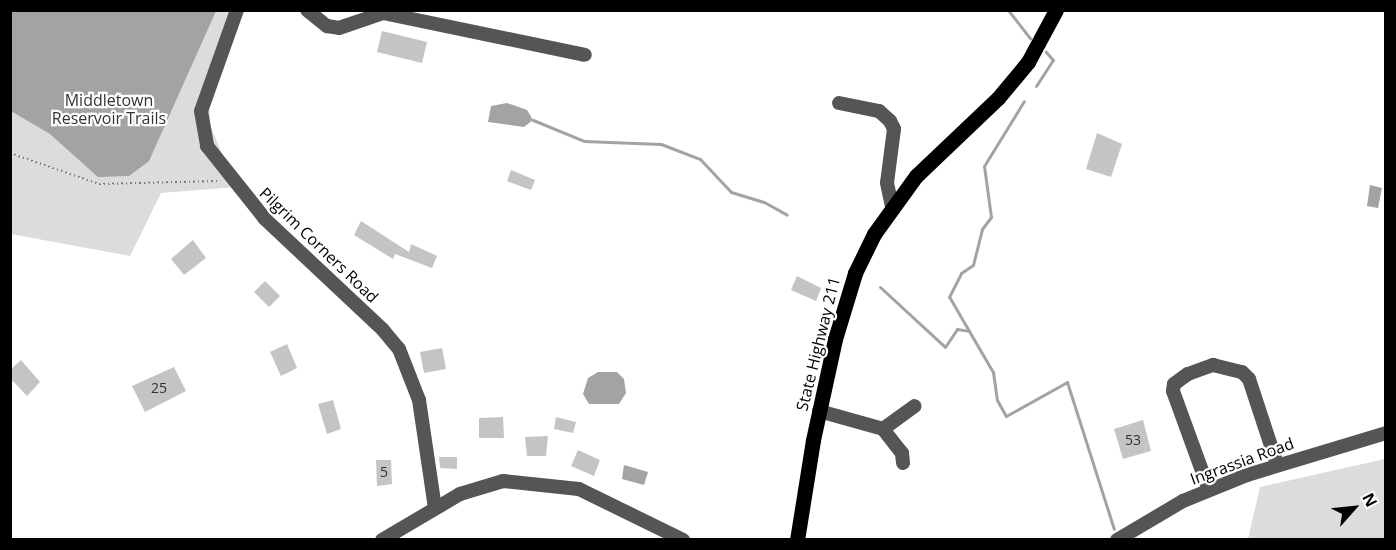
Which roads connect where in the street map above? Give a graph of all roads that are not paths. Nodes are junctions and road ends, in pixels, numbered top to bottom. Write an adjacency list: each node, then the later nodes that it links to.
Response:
1 (237, 10): 15 (street, Pilgrim Corners Road)
2 (307, 10): 4 (street)
3 (1056, 10): 7 (main road, State Highway 211)
4 (368, 13): 5 (street)
5 (585, 55)
6 (839, 104): 7 (street)
7 (892, 206): 9 (main road, State Highway 211)
8 (915, 406): 10 (street)
9 (819, 411): 10 (street); 19 (main road, State Highway 211)
10 (883, 429): 12 (street)
11 (1386, 433): 13 (street, Ingrassia Road)
12 (903, 463)
13 (1277, 464): 14 (street, Ingrassia Road); 14 (street)
14 (1209, 490): 16 (street, Ingrassia Road)
15 (435, 507): 17 (street); 18 (street)
16 (1138, 534): 20 (street, Ingrassia Road)
17 (382, 540)
18 (683, 540)
19 (797, 540)
20 (1117, 540)

